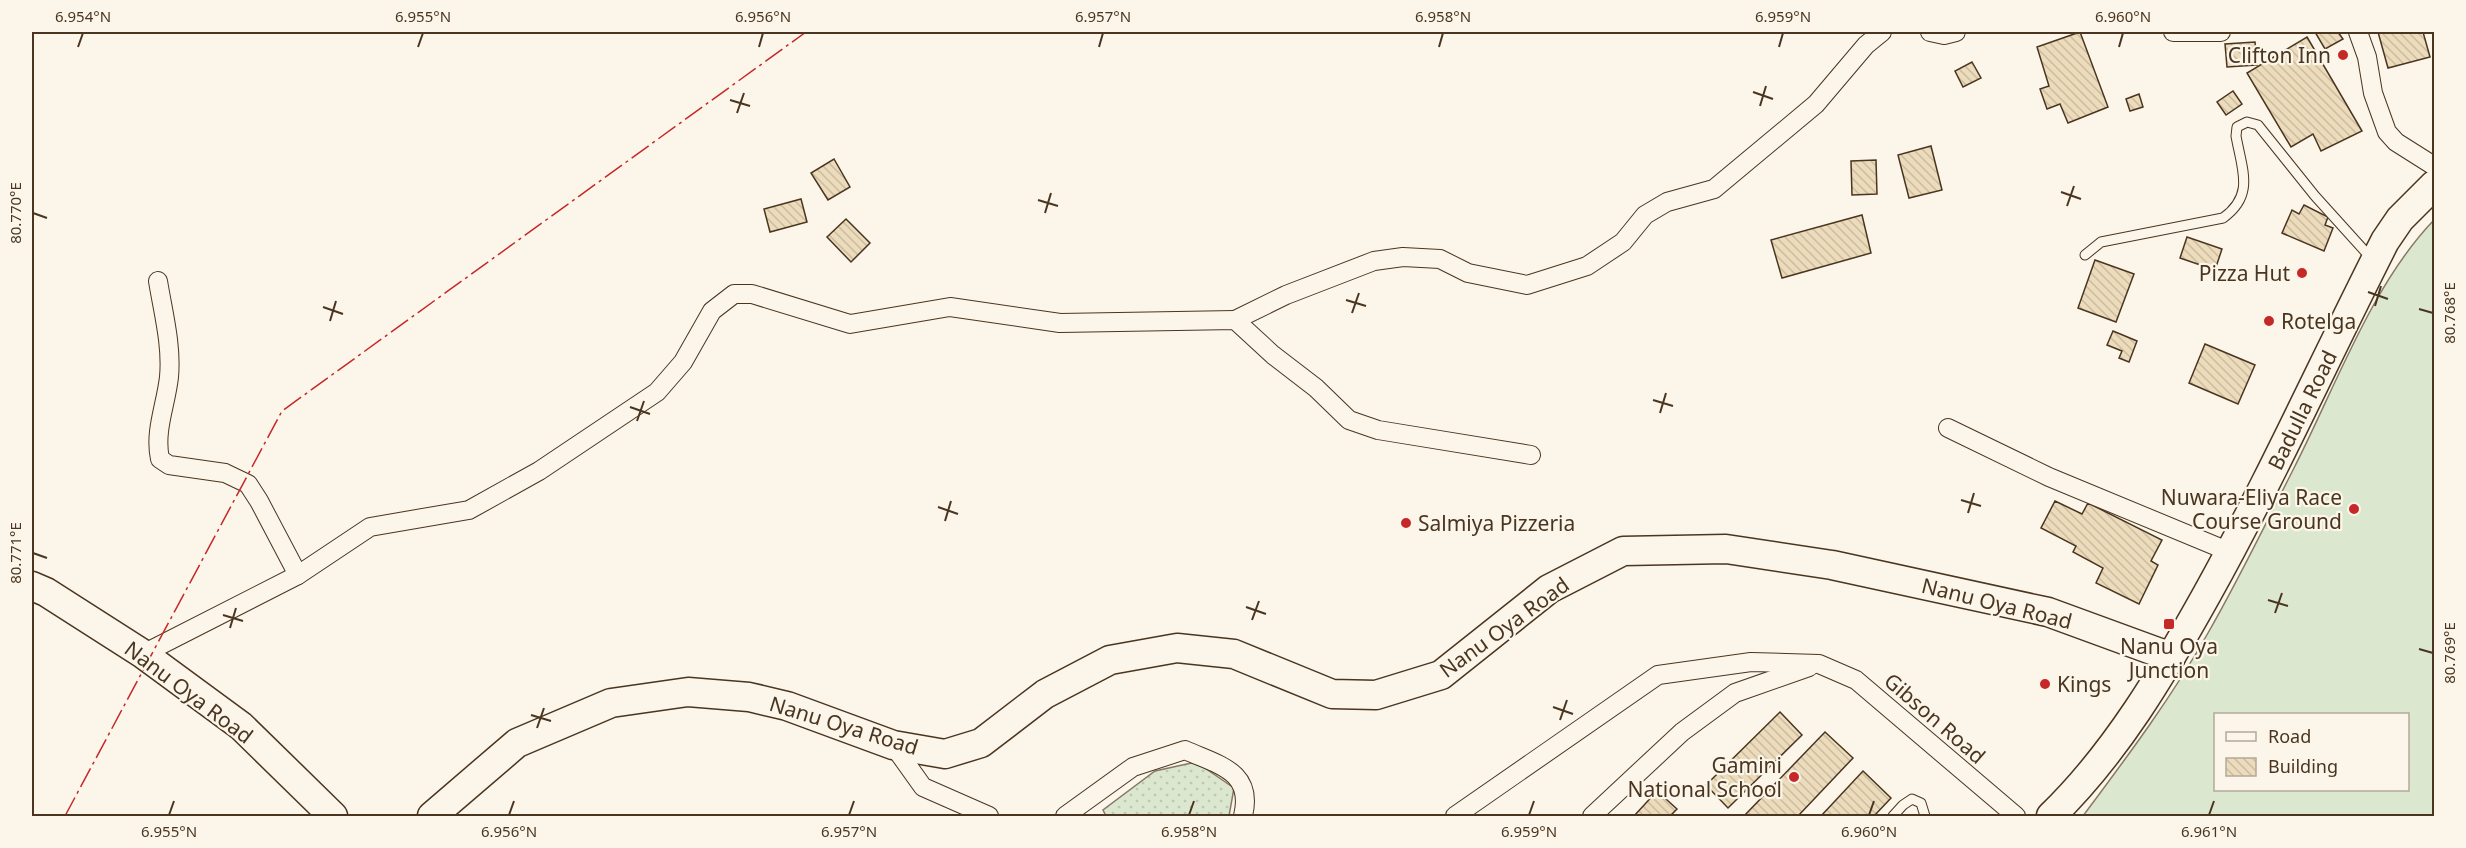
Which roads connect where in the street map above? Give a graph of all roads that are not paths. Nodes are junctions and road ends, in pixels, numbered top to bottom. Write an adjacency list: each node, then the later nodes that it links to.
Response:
1 (1882, 32): 12 (street)
2 (1930, 32): 3 (street)
3 (1956, 32)
4 (2173, 32): 5 (street)
5 (2221, 32)
6 (2358, 32): 7 (street)
7 (2434, 166)
8 (2434, 184): 10 (highway, Badulla Road)
9 (2085, 255): 10 (lane)
10 (2375, 262): 15 (highway, Badulla Road)
11 (158, 281): 16 (street)
12 (1235, 320): 14 (street); 16 (street)
13 (1948, 429): 15 (street)
14 (1531, 455)
15 (2229, 552): 19 (highway, Badulla Road)
16 (298, 575): 18 (street)
17 (32, 586): 18 (highway, Nanu Oya Road)
18 (143, 654): 22 (highway, Nanu Oya Road)
19 (2171, 657): 21 (highway, Nanu Oya Road); 32 (highway, Badulla Road)
20 (1819, 664): 27 (street); 28 (street); 31 (street, Gibson Road)
21 (893, 745): 23 (highway, Nanu Oya Road); 24 (street)
22 (333, 816)
23 (432, 816)
24 (989, 816)
25 (1065, 816): 26 (street)
26 (1243, 816)
27 (1455, 816)
28 (1592, 816)
29 (1893, 816): 30 (lane)
30 (1925, 816)
31 (2016, 816)
32 (2051, 816)

